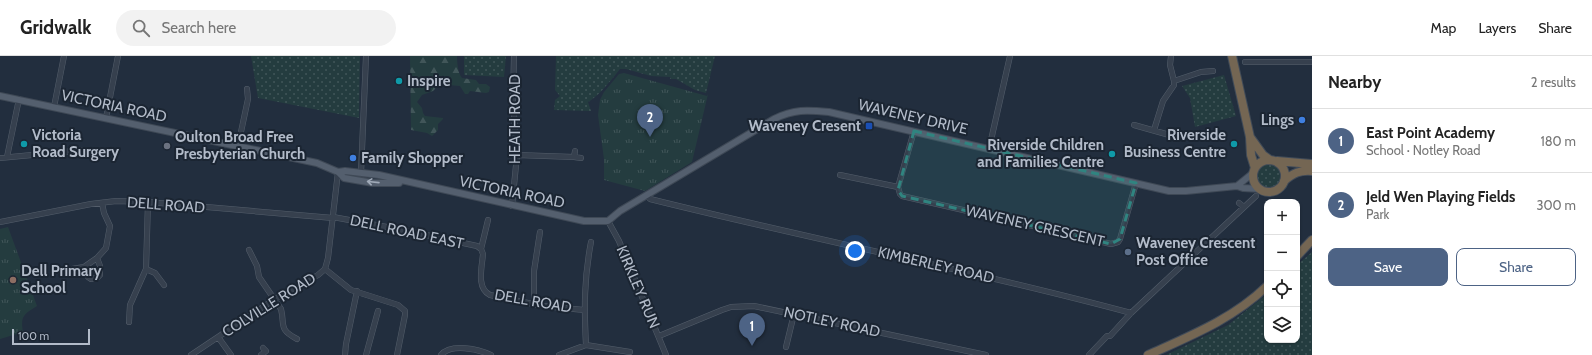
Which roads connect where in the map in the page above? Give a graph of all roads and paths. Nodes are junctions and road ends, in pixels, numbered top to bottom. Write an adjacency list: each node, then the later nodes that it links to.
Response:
1 (64, 56): 15 (street)
2 (118, 56): 16 (street)
3 (366, 56): 36 (street)
4 (514, 56): 26 (street, HEATH ROAD)
5 (1010, 56): 23 (street)
6 (1171, 56): 11 (street)
7 (1232, 56): 21 (highway)
8 (1245, 62): 9 (street)
9 (1312, 62)
10 (1213, 71): 11 (street)
11 (1174, 81): 18 (street)
12 (247, 89): 22 (street)
13 (0, 96): 14 (main road, VICTORIA ROAD)
14 (19, 100): 15 (main road, VICTORIA ROAD); 27 (street)
15 (54, 107): 16 (main road, VICTORIA ROAD)
16 (106, 118): 22 (main road, VICTORIA ROAD)
17 (1134, 125): 18 (street)
18 (1154, 130): 20 (street)
19 (914, 132): 23 (main road, WAVENEY DRIVE); 42 (street); 44 (main road, WAVENEY DRIVE)
20 (1173, 136)
21 (1250, 137): 31 (highway); 33 (highway)
22 (238, 146): 35 (main road, VICTORIA ROAD)
23 (989, 149): 40 (main road, WAVENEY DRIVE)
24 (85, 150): 27 (street)
25 (574, 151): 28 (street)
26 (517, 155): 28 (street); 48 (street, HEATH ROAD)
27 (7, 157): 29 (street)
28 (574, 157): 30 (street)
29 (0, 158)
30 (581, 158)
31 (1273, 161): 32 (highway); 33 (highway); 38 (highway)
32 (1312, 164)
33 (1254, 171): 41 (main road); 43 (highway)
34 (1312, 171): 38 (highway)
35 (338, 172): 36 (main road, VICTORIA ROAD); 39 (main road, VICTORIA ROAD, one-way to 35); 50 (street, COLVILLE ROAD)
36 (361, 173): 39 (main road, VICTORIA ROAD)
37 (840, 175): 42 (street, WAVENEY CRESCENT)
38 (1284, 181): 43 (highway)
39 (411, 183): 48 (main road, VICTORIA ROAD)
40 (1136, 183): 41 (main road, WAVENEY DRIVE); 42 (street, WAVENEY CRESCENT)
41 (1237, 186): 43 (main road, WAVENEY DRIVE)
42 (898, 187)
43 (1258, 193): 49 (street)
44 (647, 196): 52 (main road, WAVENEY DRIVE); 72 (street, KIMBERLEY ROAD)
45 (148, 202): 46 (street, DELL ROAD); 50 (street, DELL ROAD); 62 (street)
46 (102, 203): 53 (street, DELL ROAD); 60 (street)
47 (1240, 203): 49 (street)
48 (512, 206): 52 (main road, VICTORIA ROAD)
49 (1244, 207): 72 (street)
50 (333, 217): 57 (street, DELL ROAD EAST); 63 (street, COLVILLE ROAD)
51 (488, 220): 57 (street, DELL ROAD)
52 (608, 221): 75 (street, KIRKLEY RUN)
53 (0, 222)
54 (540, 232): 69 (street)
55 (591, 242): 70 (street)
56 (1311, 243): 59 (highway)
57 (481, 249): 69 (street, DELL ROAD)
58 (249, 250): 68 (street)
59 (1300, 253)
60 (97, 258): 61 (street); 61 (street)
61 (84, 267): 64 (street)
62 (146, 269): 65 (street); 74 (street)
63 (325, 269): 67 (street); 68 (street, COLVILLE ROAD)
64 (60, 271)
65 (164, 285)
66 (1264, 288): 92 (highway)
67 (356, 291): 83 (street); 85 (street)
68 (275, 299): 76 (street, COLVILLE ROAD); 77 (street)
69 (534, 304): 70 (street, DELL ROAD)
70 (584, 310): 78 (street)
71 (378, 311): 84 (street)
72 (1131, 313): 91 (street)
73 (794, 314): 75 (street, NOTLEY ROAD); 79 (street); 90 (street, NOTLEY ROAD)
74 (129, 322)
75 (659, 336): 89 (street, KIRKLEY RUN)
76 (218, 337): 81 (street, COLVILLE ROAD); 82 (street)
77 (297, 339)
78 (586, 345): 80 (street); 88 (street)
79 (786, 347)
80 (628, 353)
81 (191, 355)
82 (231, 355)
83 (345, 355)
84 (366, 355)
85 (397, 355)
86 (441, 355): 87 (street)
87 (491, 355)
88 (559, 355)
89 (666, 355)
90 (986, 355)
91 (1089, 355)
92 (1148, 355)

